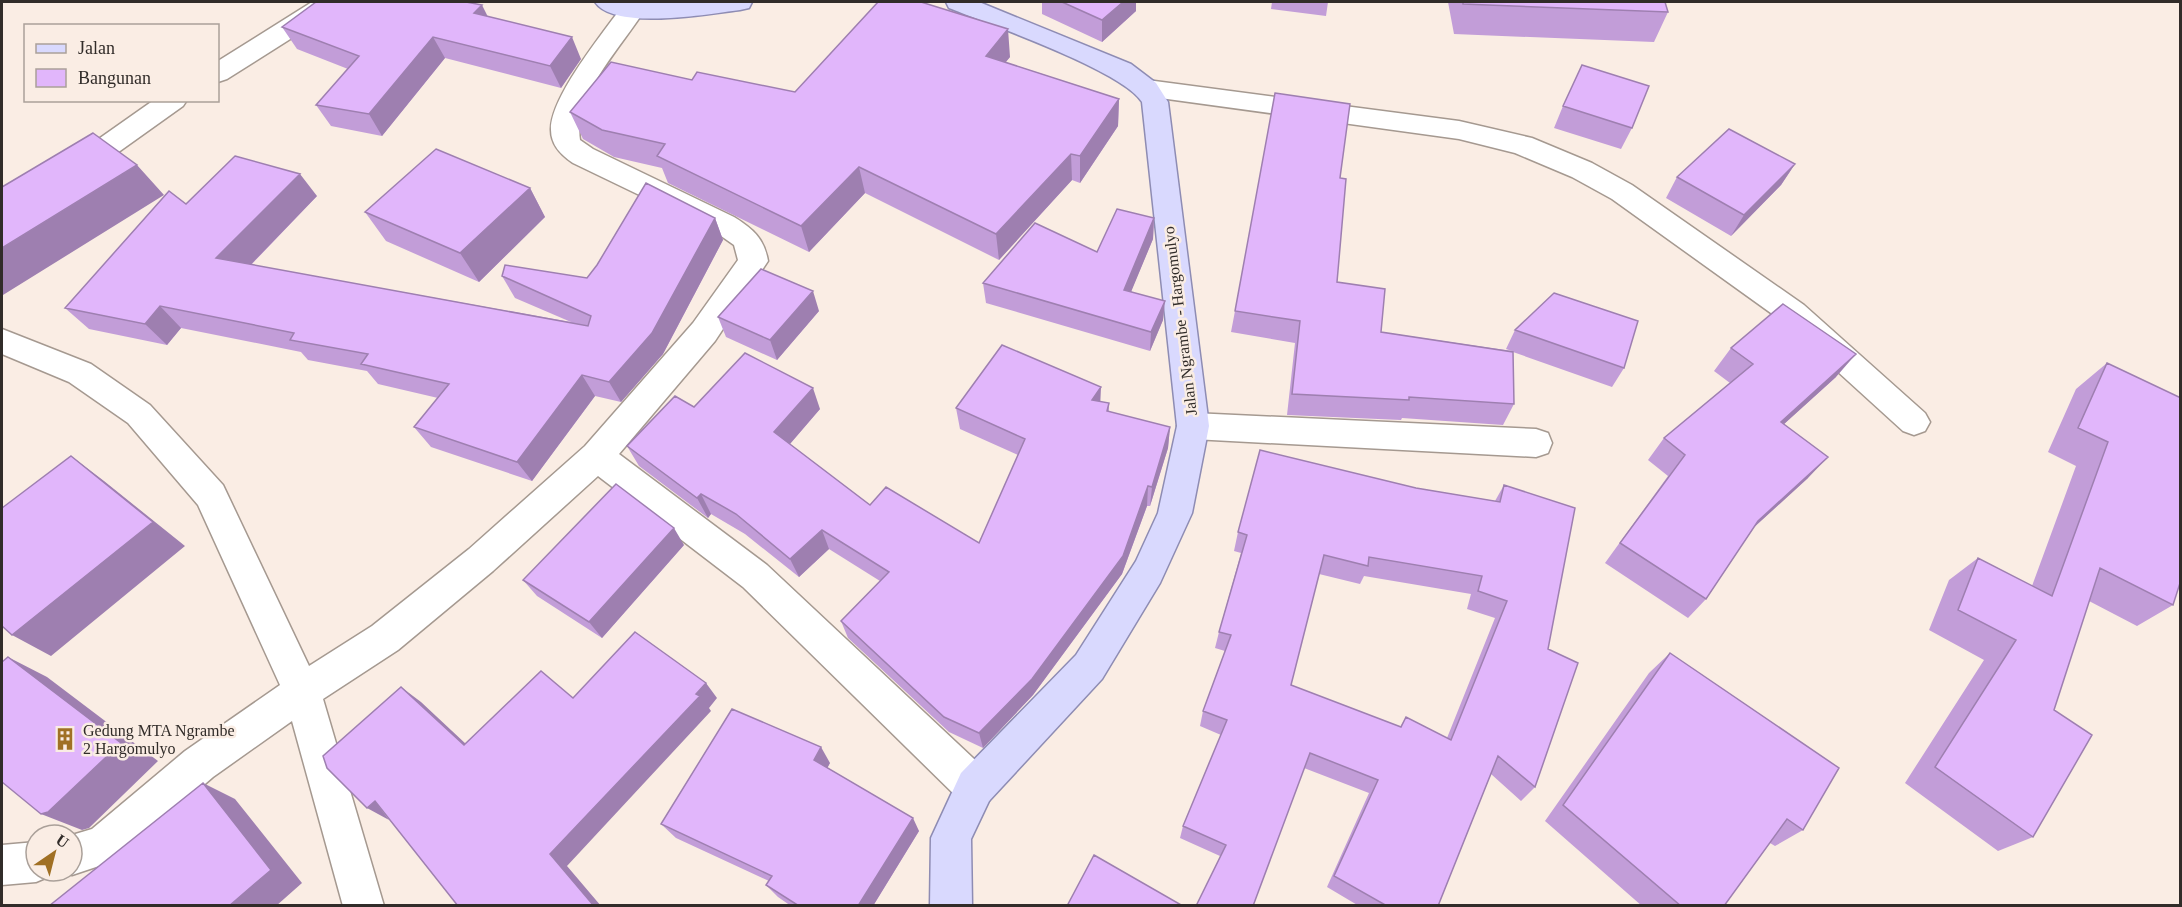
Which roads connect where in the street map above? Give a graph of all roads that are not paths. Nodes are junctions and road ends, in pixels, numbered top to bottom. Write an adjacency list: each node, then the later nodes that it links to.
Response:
1 (327, 2): 5 (street)
2 (740, 2): 4 (main road)
3 (958, 2): 6 (main road)
4 (620, 6): 13 (street)
5 (219, 72)
6 (1147, 89): 10 (street); 11 (main road, Jalan Ngrambe - Hargomulyo)
7 (171, 102): 8 (street)
8 (2, 221)
9 (2, 341): 14 (street)
10 (1914, 422)
11 (1192, 426): 12 (street); 15 (main road, Jalan Ngrambe - Hargomulyo)
12 (1536, 443)
13 (597, 456): 14 (street); 15 (street)
14 (302, 691): 16 (street); 19 (street)
15 (975, 787): 20 (main road, Jalan Ngrambe - Hargomulyo)
16 (84, 852)
17 (24, 863): 18 (street)
18 (2, 865)
19 (364, 906)
20 (951, 906)

